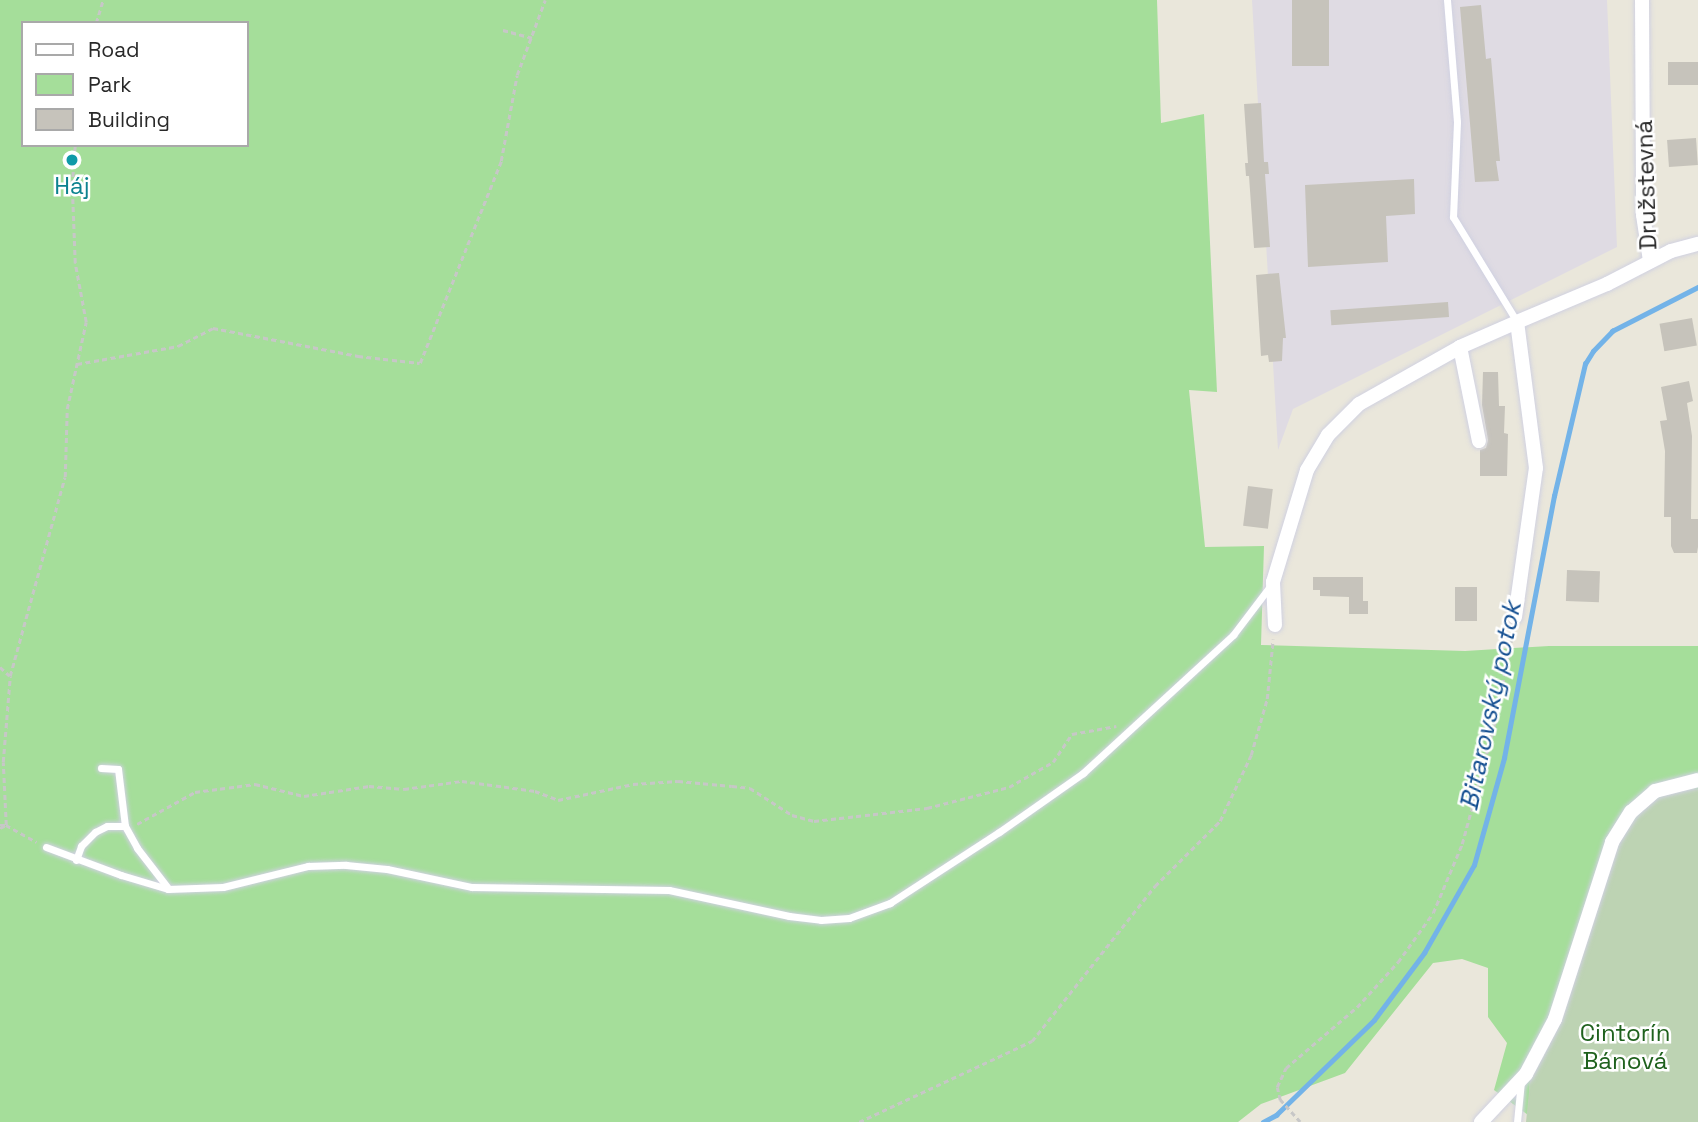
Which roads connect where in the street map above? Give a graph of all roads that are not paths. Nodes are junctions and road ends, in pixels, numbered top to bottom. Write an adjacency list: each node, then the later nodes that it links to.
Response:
1 (1447, 0): 5 (lane)
2 (1642, 0): 4 (street, Družstevná)
3 (1698, 244): 4 (street)
4 (1650, 261): 5 (street, Družstevná)
5 (1517, 321): 6 (street, Družstevná); 9 (street)
6 (1460, 347): 7 (street); 8 (street, Družstevná)
7 (1479, 441)
8 (1273, 582): 10 (street, Družstevná); 16 (lane)
9 (1515, 617)
10 (1275, 625)
11 (101, 768): 13 (lane)
12 (1698, 780): 17 (street)
13 (125, 826): 15 (lane); 16 (lane)
14 (46, 847): 15 (lane)
15 (76, 860): 16 (lane)
16 (168, 889)
17 (1521, 1079): 18 (street); 19 (lane)
18 (1481, 1122)
19 (1517, 1122)

